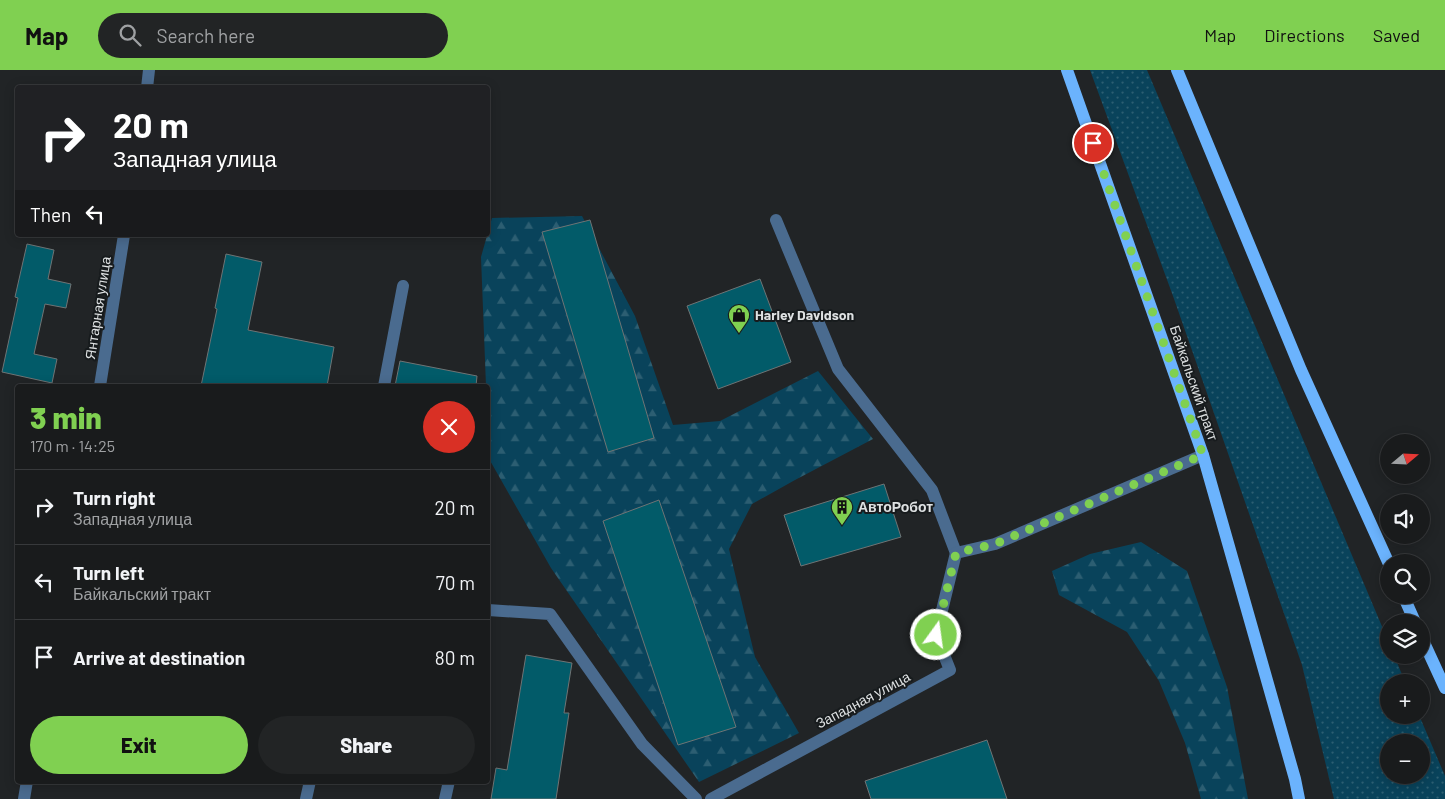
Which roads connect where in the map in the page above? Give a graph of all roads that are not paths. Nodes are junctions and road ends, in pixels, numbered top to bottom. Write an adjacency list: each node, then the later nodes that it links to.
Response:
1 (149, 70): 4 (street)
2 (1067, 70): 10 (main road, Байкальский тракт)
3 (1177, 70): 12 (main road)
4 (146, 85)
5 (776, 220): 11 (street)
6 (124, 237): 8 (street, Янтарная улица)
7 (403, 286): 9 (street)
8 (100, 384)
9 (384, 384)
10 (1203, 455): 11 (street); 24 (main road, Байкальский тракт)
11 (956, 553): 23 (street, Западная улица)
12 (1384, 554)
13 (490, 610): 22 (street)
14 (1430, 656): 15 (main road)
15 (1445, 688)
16 (26, 784): 19 (street)
17 (309, 784): 20 (street)
18 (448, 784): 21 (street)
19 (24, 799)
20 (306, 799)
21 (445, 799)
22 (696, 799)
23 (711, 799)
24 (1299, 799)

